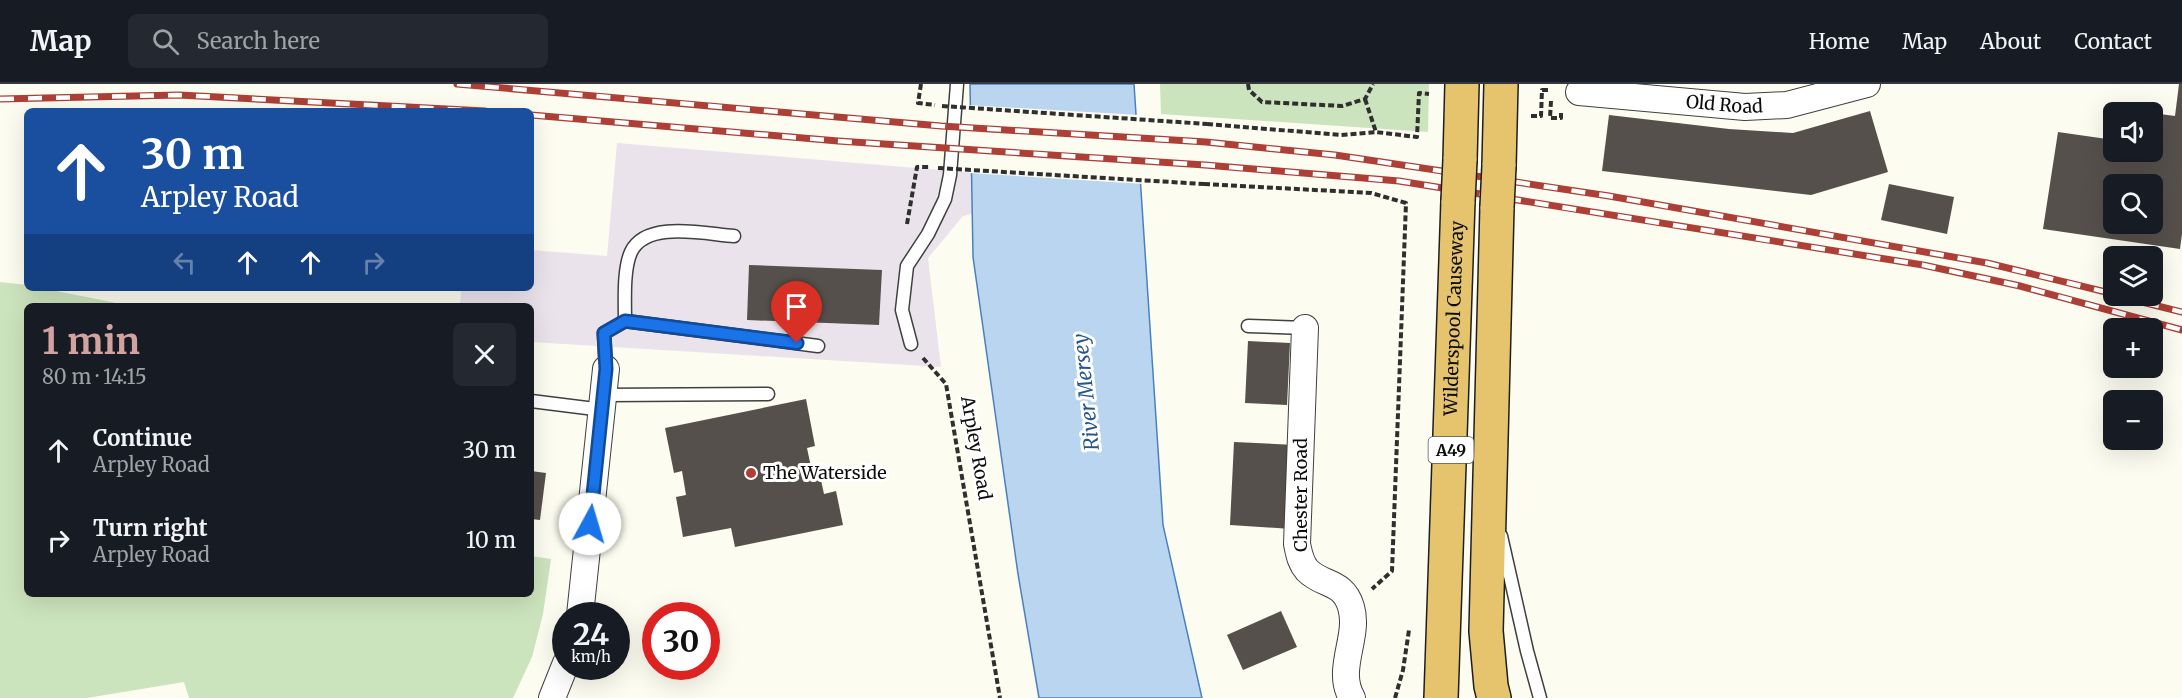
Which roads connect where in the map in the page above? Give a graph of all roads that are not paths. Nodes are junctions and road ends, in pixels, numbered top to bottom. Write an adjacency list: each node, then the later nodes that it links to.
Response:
1 (957, 84): 10 (lane)
2 (1501, 84): 16 (highway, A49, bridge)
3 (1868, 84): 5 (street, Old Road)
4 (1447, 89): 21 (highway, Wilderspool Causeway / A49, bridge)
5 (1570, 99)
6 (734, 236): 7 (lane)
7 (625, 321): 11 (lane); 12 (lane)
8 (1248, 326): 9 (lane, Chester Road)
9 (1305, 328): 19 (street, Chester Road)
10 (911, 344)
11 (818, 346)
12 (606, 369): 15 (street)
13 (768, 394): 15 (lane)
14 (534, 401): 15 (lane)
15 (603, 402): 17 (street)
16 (1491, 488): 22 (highway, A49); 23 (lane)
17 (581, 602)
18 (559, 680): 20 (street)
19 (1349, 696)
20 (552, 698)
21 (1441, 698)
22 (1494, 698)
23 (1540, 698)

